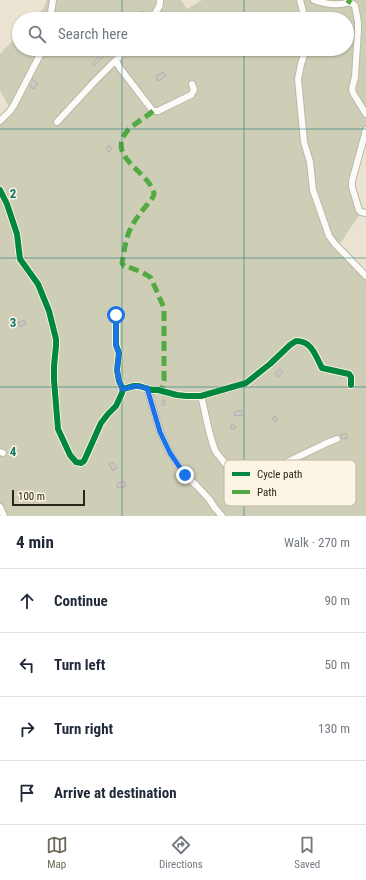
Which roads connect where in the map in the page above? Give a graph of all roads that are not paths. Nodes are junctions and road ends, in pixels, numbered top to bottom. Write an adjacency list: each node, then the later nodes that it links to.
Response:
1 (53, 0): 5 (street)
2 (160, 0): 6 (street)
3 (300, 0): 7 (street)
4 (314, 0): 13 (street)
5 (54, 12)
6 (156, 12)
7 (303, 12)
8 (39, 56): 14 (street)
9 (120, 56): 11 (street)
10 (304, 56): 19 (street)
11 (116, 61): 12 (street); 15 (street)
12 (192, 84)
13 (366, 114)
14 (0, 122)
15 (57, 122)
16 (366, 130): 18 (street)
17 (0, 190): 23 (street)
18 (366, 213)
19 (366, 276)
20 (116, 315): 23 (street)
21 (351, 385): 24 (street)
22 (147, 388): 23 (street); 24 (street); 30 (street)
23 (122, 389)
24 (200, 396): 27 (street)
25 (337, 439): 26 (street)
26 (291, 460)
27 (224, 462)
28 (0, 507): 29 (street)
29 (4, 516)
30 (222, 516)

